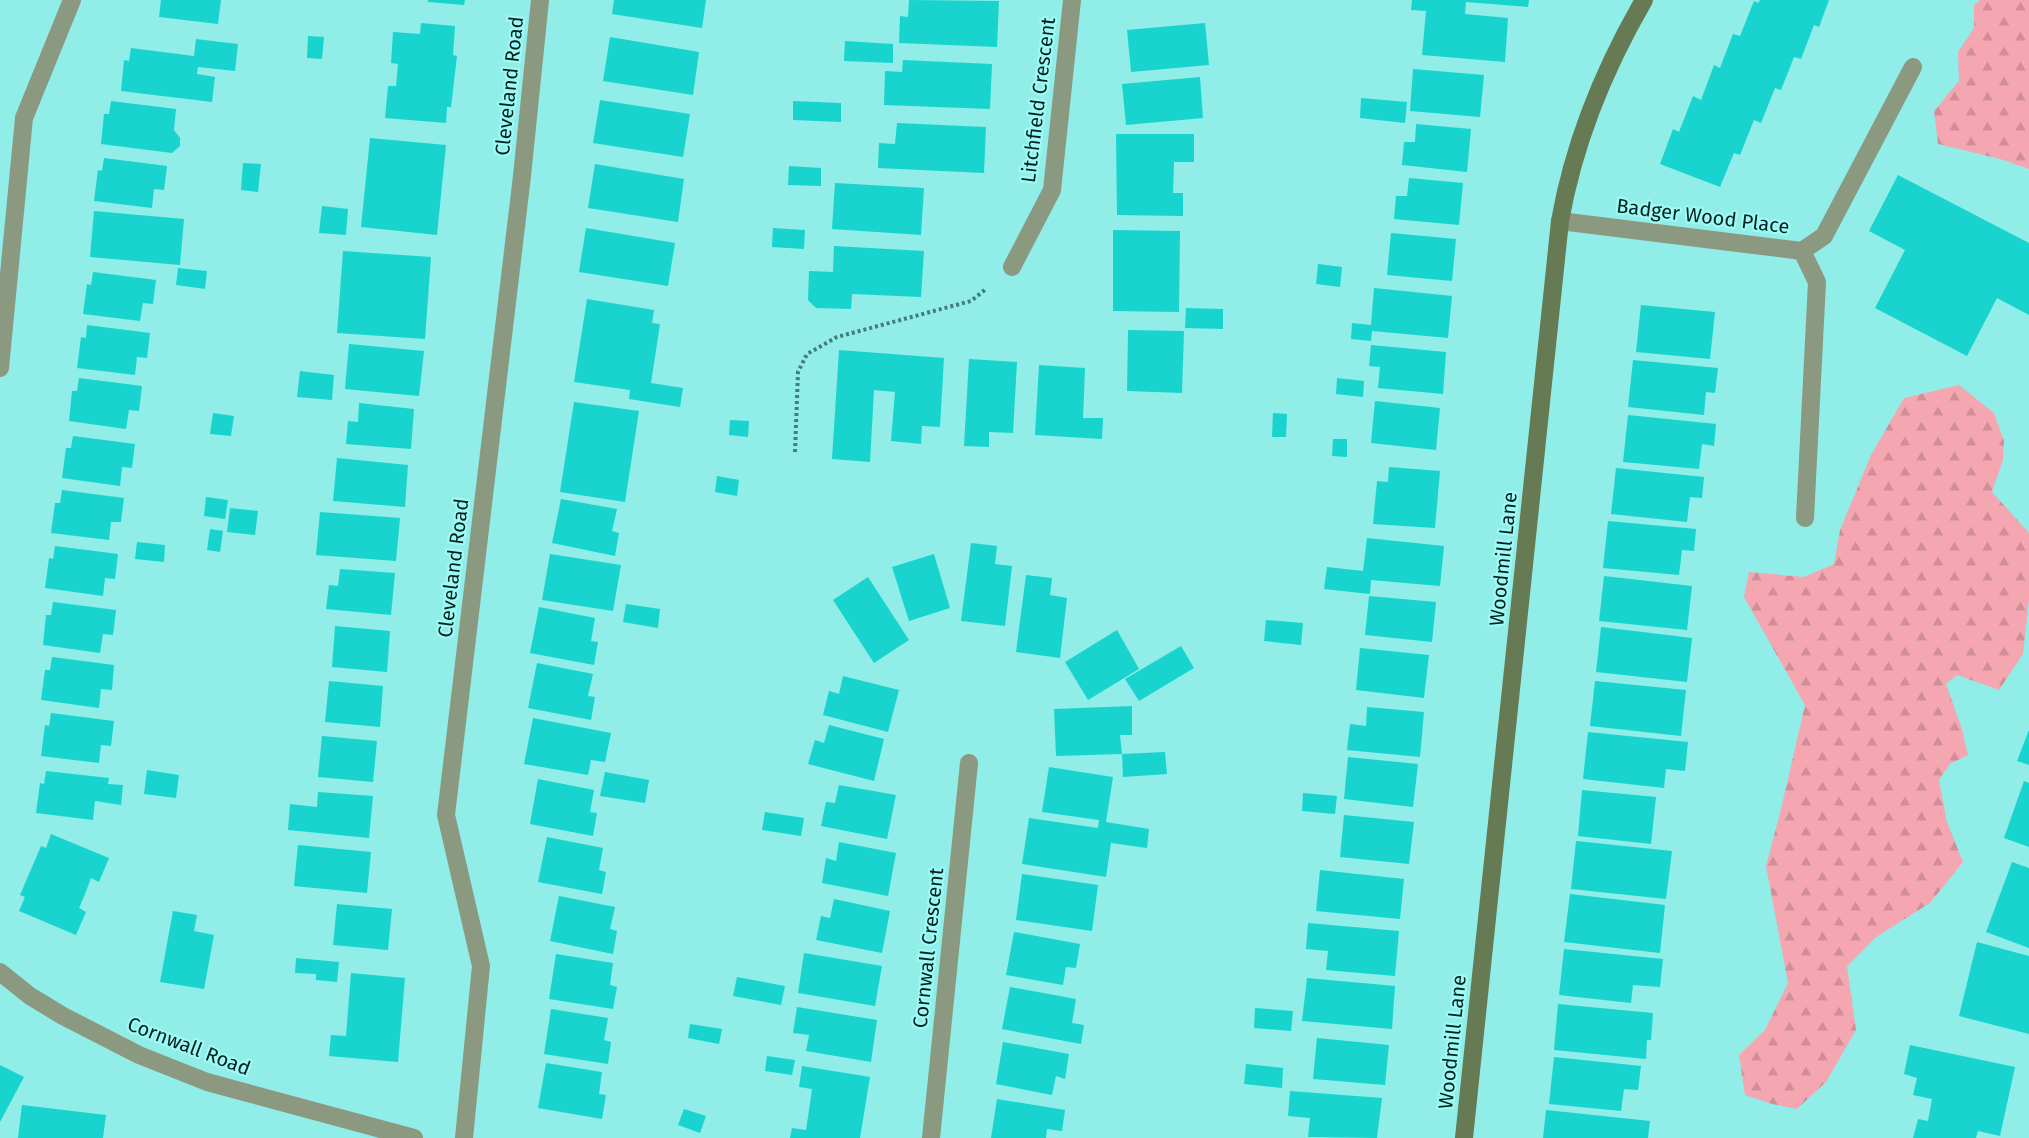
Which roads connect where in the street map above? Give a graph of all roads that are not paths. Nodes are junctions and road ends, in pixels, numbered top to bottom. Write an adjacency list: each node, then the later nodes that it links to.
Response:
1 (72, 0): 9 (street)
2 (540, 0): 14 (street, Cleveland Road)
3 (1072, 0): 8 (street, Litchfield Crescent)
4 (1644, 0): 6 (street, Woodmill Lane)
5 (1913, 67): 7 (street, Badger Wood Place)
6 (1560, 221): 7 (street, Badger Wood Place); 16 (street, Woodmill Lane)
7 (1802, 251): 10 (street)
8 (1012, 267)
9 (0, 368)
10 (1805, 518)
11 (969, 763): 15 (street, Cornwall Crescent)
12 (0, 972): 13 (street, Cornwall Road)
13 (414, 1138)
14 (464, 1138)
15 (931, 1138)
16 (1464, 1138)

